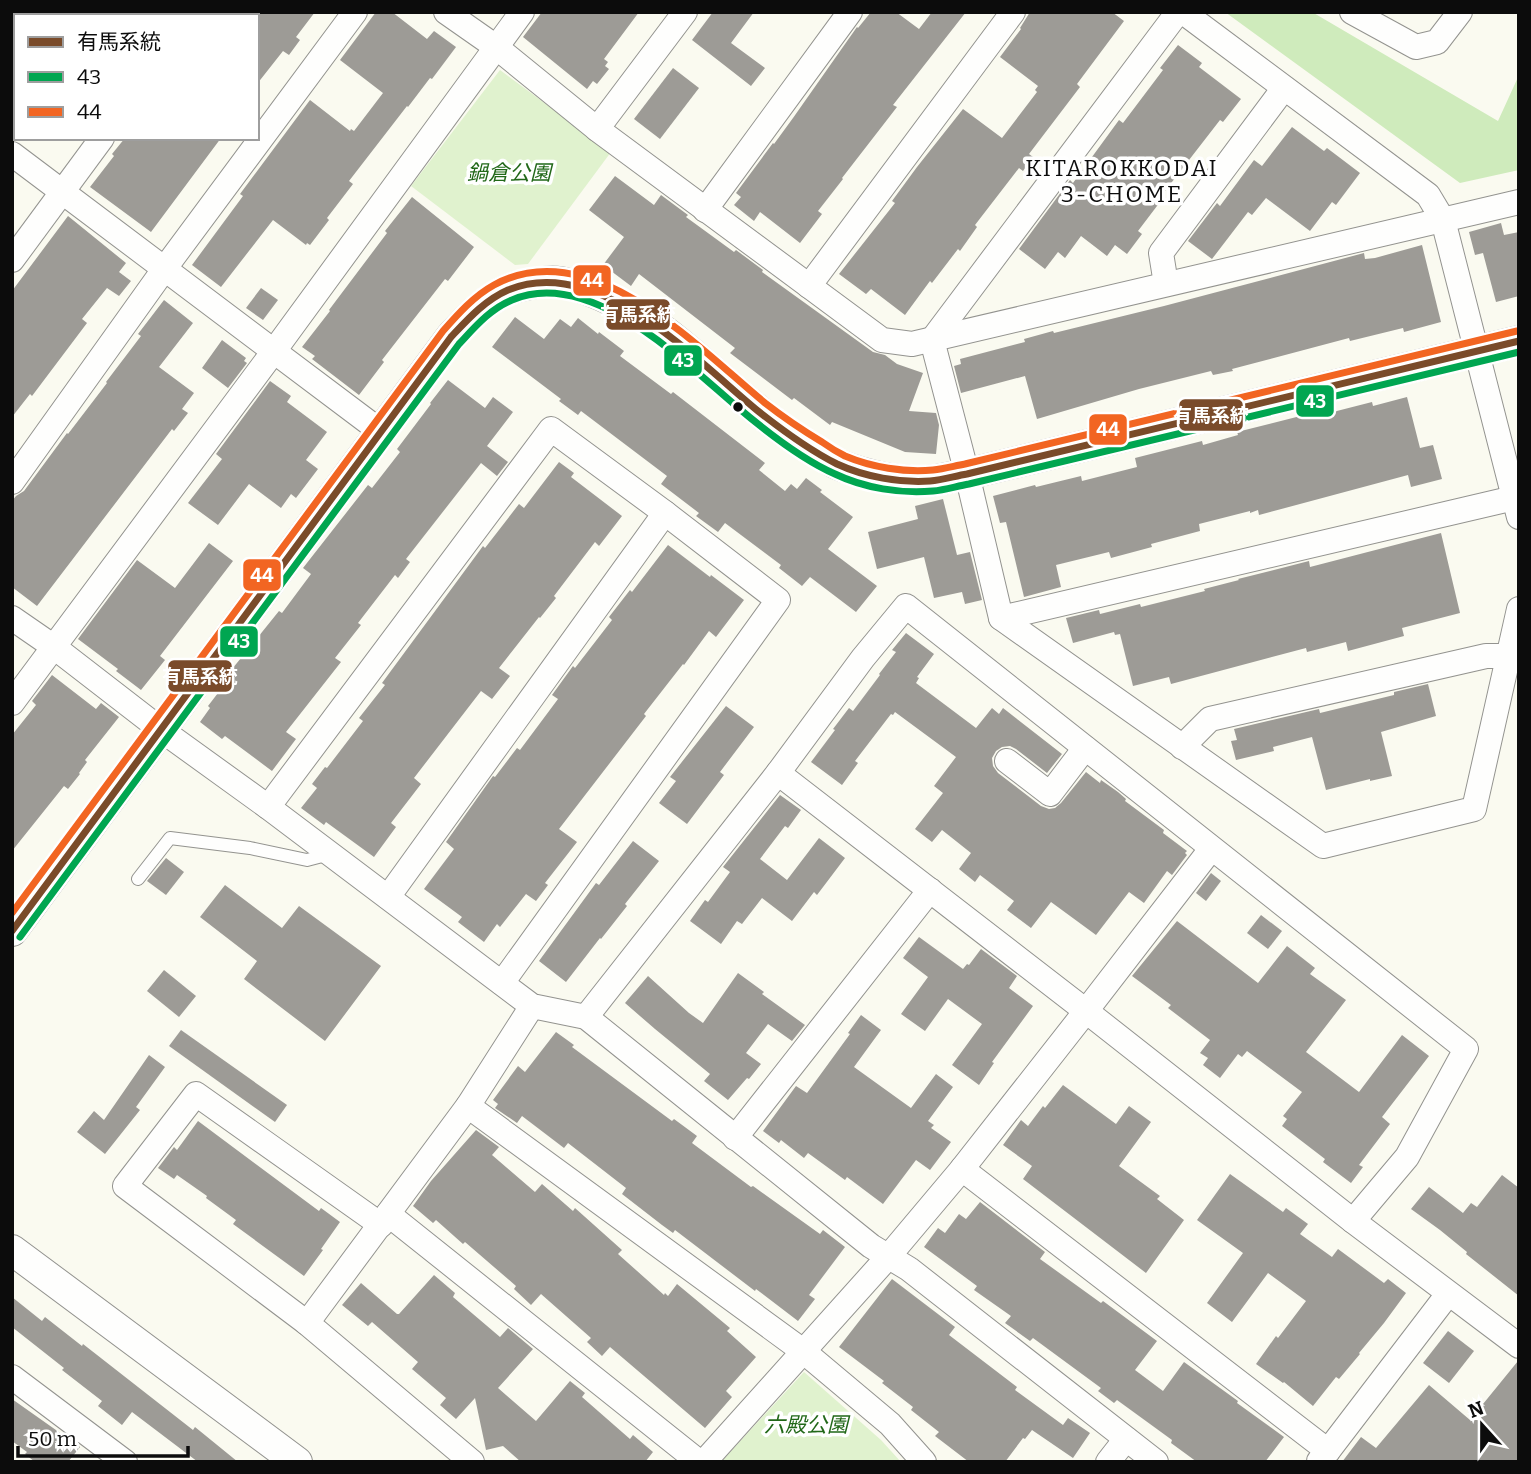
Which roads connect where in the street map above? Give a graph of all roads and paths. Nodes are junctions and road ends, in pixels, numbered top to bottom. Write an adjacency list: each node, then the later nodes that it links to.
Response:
1 (355, 12): 20 (street)
2 (446, 12): 10 (street)
3 (522, 12): 10 (street)
4 (685, 12): 12 (street)
5 (850, 12): 17 (street)
6 (1013, 12): 22 (street)
7 (1180, 12): 11 (street); 23 (street)
8 (1352, 12): 9 (street)
9 (1460, 12)
10 (496, 47): 12 (street); 25 (street)
11 (1284, 88): 18 (street); 21 (street)
12 (597, 130): 17 (street)
13 (100, 140): 15 (street)
14 (12, 154): 15 (street)
15 (62, 191): 19 (street); 20 (street)
16 (1519, 202): 18 (street)
17 (705, 210): 22 (street)
18 (1443, 220): 21 (street); 26 (street)
19 (12, 260)
20 (165, 268): 25 (street); 29 (street)
21 (1166, 284): 23 (street)
22 (809, 286): 23 (street)
23 (932, 340): 28 (street)
24 (1519, 341): 26 (street)
25 (274, 351): 27 (street); 35 (street)
26 (1477, 351): 28 (street); 30 (street)
27 (380, 431): 28 (street); 38 (street)
28 (967, 474): 34 (street)
29 (12, 482)
30 (1517, 508): 34 (street)
31 (665, 513): 43 (street); 48 (street); 50 (street)
32 (1519, 609): 36 (street)
33 (12, 618): 35 (street)
34 (1001, 618): 39 (street)
35 (54, 647): 37 (street); 38 (street)
36 (1508, 656): 39 (street); 39 (street)
37 (12, 703)
38 (160, 729): 43 (street); 49 (street)
39 (1182, 747)
40 (1085, 748): 41 (street); 42 (street); 44 (street)
41 (1007, 761)
42 (778, 773): 47 (street); 53 (street)
43 (268, 807): 45 (street)
44 (1211, 849): 52 (street); 58 (street)
45 (330, 854): 46 (lane); 48 (street)
46 (138, 879)
47 (930, 890): 52 (street); 55 (street)
48 (388, 897): 50 (street)
49 (12, 931)
50 (502, 983): 51 (street)
51 (532, 1006): 53 (street); 54 (street)
52 (1086, 1011): 56 (street); 58 (street)
53 (586, 1017): 55 (street)
54 (468, 1106): 57 (street); 64 (street)
55 (735, 1138): 60 (street)
56 (962, 1169): 60 (street); 68 (street)
57 (384, 1219): 62 (street); 62 (street); 72 (street)
58 (1353, 1221): 61 (street)
59 (12, 1250): 70 (street)
60 (888, 1257): 64 (street); 66 (street)
61 (1448, 1294): 63 (street); 68 (street)
62 (307, 1323): 71 (street)
63 (1519, 1346)
64 (803, 1351): 72 (street); 73 (street)
65 (12, 1377): 67 (street)
66 (1126, 1439): 74 (street); 75 (street)
67 (101, 1454): 69 (street)
68 (1323, 1457)
69 (125, 1462)
70 (297, 1462)
71 (472, 1462)
72 (701, 1462)
73 (925, 1462)
74 (1108, 1462)
75 (1156, 1462)

